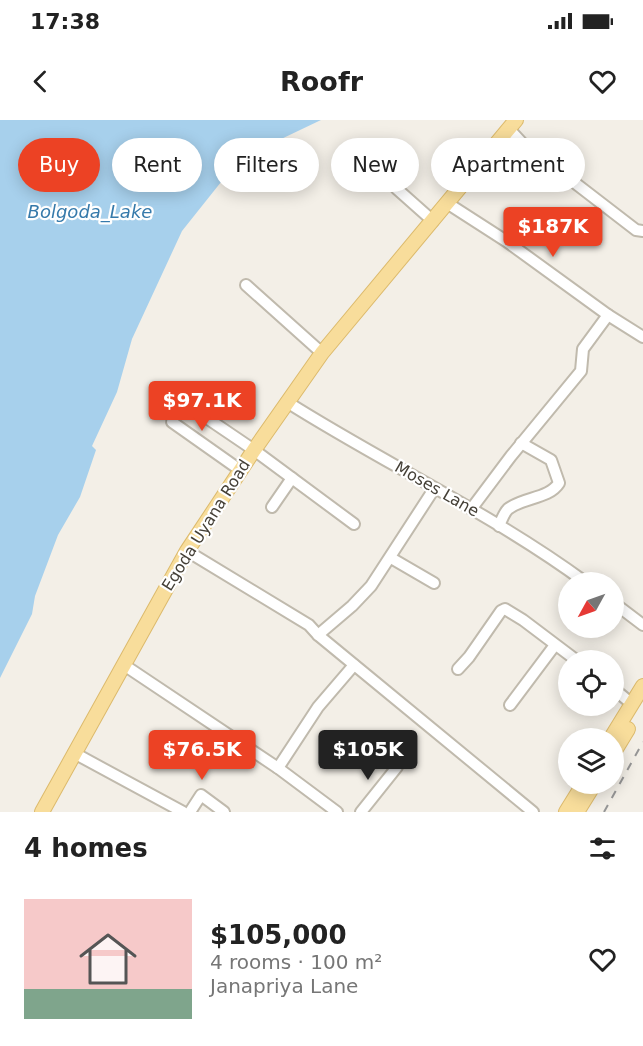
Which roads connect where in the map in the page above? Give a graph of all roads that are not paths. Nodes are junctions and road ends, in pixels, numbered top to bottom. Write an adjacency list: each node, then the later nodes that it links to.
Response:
1 (512, 124): 3 (main road, Egoda Uyana Road); 5 (street)
2 (400, 192): 4 (street)
3 (447, 203): 4 (main road, Egoda Uyana Road); 7 (street)
4 (433, 220): 9 (main road, Egoda Uyana Road)
5 (643, 231)
6 (246, 285): 9 (street)
7 (608, 315): 8 (street); 13 (street)
8 (643, 337)
9 (322, 353): 11 (main road, Egoda Uyana Road)
10 (167, 391): 14 (street)
11 (287, 402): 14 (main road, Egoda Uyana Road); 17 (street, Moses Lane)
12 (172, 422): 15 (street)
13 (522, 443): 19 (street); 21 (street)
14 (254, 450): 15 (main road, Egoda Uyana Road); 16 (street)
15 (240, 470): 22 (main road, Egoda Uyana Road)
16 (292, 478): 18 (street); 20 (street)
17 (434, 489): 19 (street, Moses Lane); 23 (street)
18 (272, 507)
19 (472, 508): 21 (street, Moses Lane)
20 (354, 524)
21 (499, 526): 24 (street, Moses Lane)
22 (187, 551): 28 (street); 31 (main road, Egoda Uyana Road)
23 (391, 558): 25 (street); 28 (street)
24 (570, 572)
25 (434, 583)
26 (624, 611): 27 (street)
27 (643, 625)
28 (318, 635): 32 (street)
29 (555, 645): 30 (street); 33 (street); 37 (street)
30 (562, 650)
31 (124, 664): 40 (main road, Egoda Uyana Road); 42 (street)
32 (354, 665): 42 (street); 51 (street)
33 (458, 669)
34 (643, 686): 36 (main road)
35 (624, 696): 36 (street)
36 (637, 704): 38 (main road); 39 (main road)
37 (510, 705)
38 (619, 728)
39 (624, 731)
40 (74, 753): 45 (main road, Egoda Uyana Road); 46 (street)
41 (397, 767): 50 (street)
42 (278, 768): 49 (street)
43 (577, 794): 52 (main road)
44 (588, 794): 53 (main road)
45 (42, 812)
46 (183, 812)
47 (190, 812): 48 (street)
48 (224, 812)
49 (337, 812)
50 (361, 812)
51 (533, 812)
52 (566, 812)
53 (577, 812)

